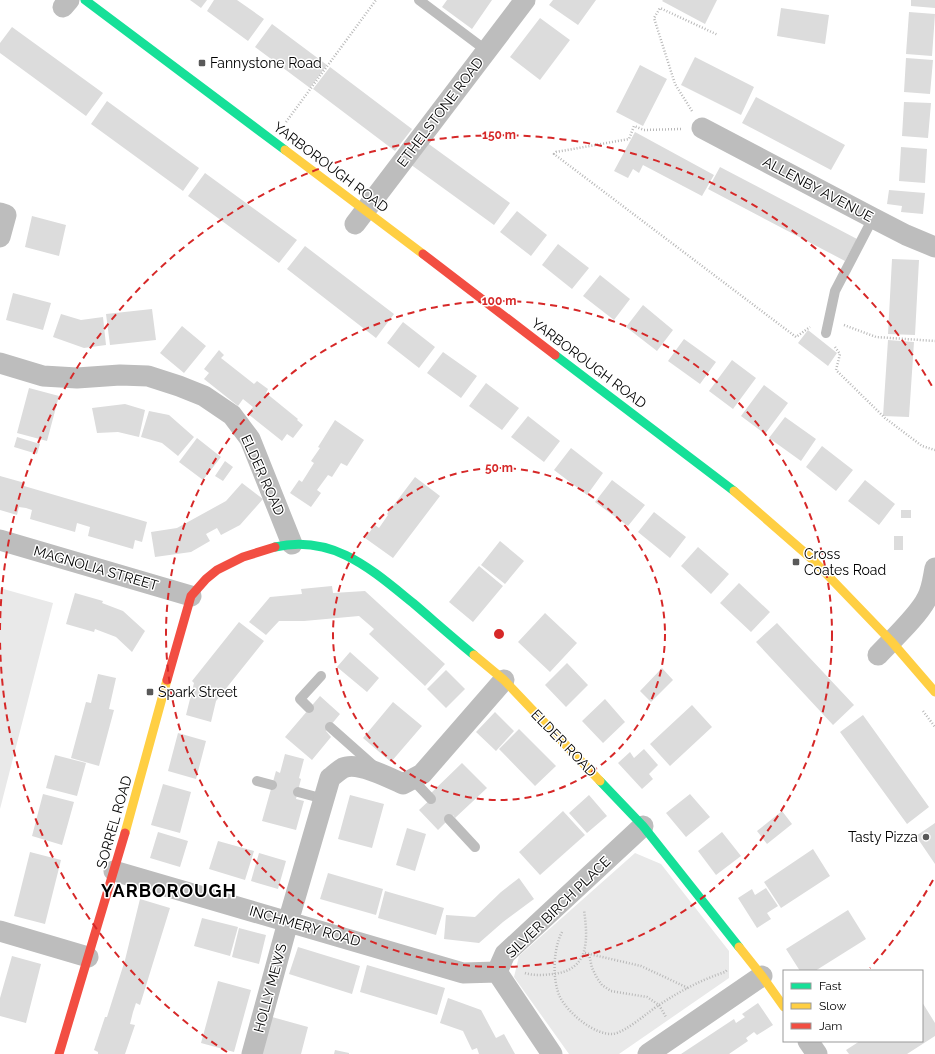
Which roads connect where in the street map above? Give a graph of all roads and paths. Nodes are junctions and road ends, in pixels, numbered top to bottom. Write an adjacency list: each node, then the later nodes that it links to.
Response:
1 (85, 0): 8 (street, YARBOROUGH ROAD)
2 (376, 0): 8 (path)
3 (419, 0): 6 (lane)
4 (525, 0): 6 (street, ETHELSTONE ROAD)
5 (718, 35): 7 (path)
6 (487, 51): 10 (street, ETHELSTONE ROAD)
7 (702, 128): 11 (street, ALLENBY AVENUE); 15 (path)
8 (272, 140): 10 (street, YARBOROUGH ROAD)
9 (0, 213): 12 (street)
10 (360, 217): 23 (street, YARBOROUGH ROAD)
11 (873, 218): 13 (street, ALLENBY AVENUE); 14 (lane)
12 (0, 237)
13 (935, 247)
14 (828, 321): 15 (lane); 16 (path)
15 (826, 333): 18 (path)
16 (935, 341)
17 (0, 363): 20 (street, ELDER ROAD)
18 (935, 450)
19 (0, 540): 22 (street, MAGNOLIA STREET)
20 (292, 544): 22 (street, ELDER ROAD); 25 (street, ELDER ROAD)
21 (935, 568): 23 (street)
22 (191, 596): 39 (street, SORREL ROAD)
23 (885, 648): 26 (street, YARBOROUGH ROAD)
24 (321, 676): 27 (lane)
25 (504, 680): 30 (street); 37 (street, ELDER ROAD)
26 (935, 692)
27 (310, 708)
28 (330, 726): 29 (lane)
29 (382, 774): 30 (street, HOLLY MEWS); 34 (street, HOLLY MEWS)
30 (413, 780): 35 (lane)
31 (256, 781): 32 (lane)
32 (272, 785)
33 (298, 792): 34 (lane)
34 (324, 799): 43 (street, HOLLY MEWS)
35 (430, 799)
36 (449, 818): 38 (lane)
37 (644, 826): 40 (street, SILVER BIRCH PLACE); 48 (street, ELDER ROAD)
38 (475, 847)
39 (114, 871): 43 (street, INCHMERY ROAD); 49 (street, SORREL ROAD)
40 (573, 891): 41 (path); 50 (street, SILVER BIRCH PLACE)
41 (584, 910): 42 (path); 46 (path)
42 (581, 914)
43 (288, 922): 50 (street, INCHMERY ROAD); 59 (street, HOLLY MEWS)
44 (565, 928): 51 (path)
45 (0, 931): 49 (street)
46 (584, 952): 47 (path); 51 (path)
47 (589, 954): 53 (path); 54 (path)
48 (745, 954): 52 (street, ELDER ROAD); 53 (path)
49 (88, 957): 58 (street, SORREL ROAD)
50 (501, 963): 51 (path); 60 (street, SILVER BIRCH PLACE)
51 (555, 973): 54 (path)
52 (762, 976): 55 (street, ELDER ROAD); 56 (street)
53 (688, 988): 54 (path)
54 (659, 1005): 56 (path)
55 (783, 1006)
56 (675, 1035): 61 (street)
57 (809, 1042): 62 (street)
58 (60, 1054)
59 (252, 1054)
60 (552, 1054)
61 (648, 1054)
62 (817, 1054)

